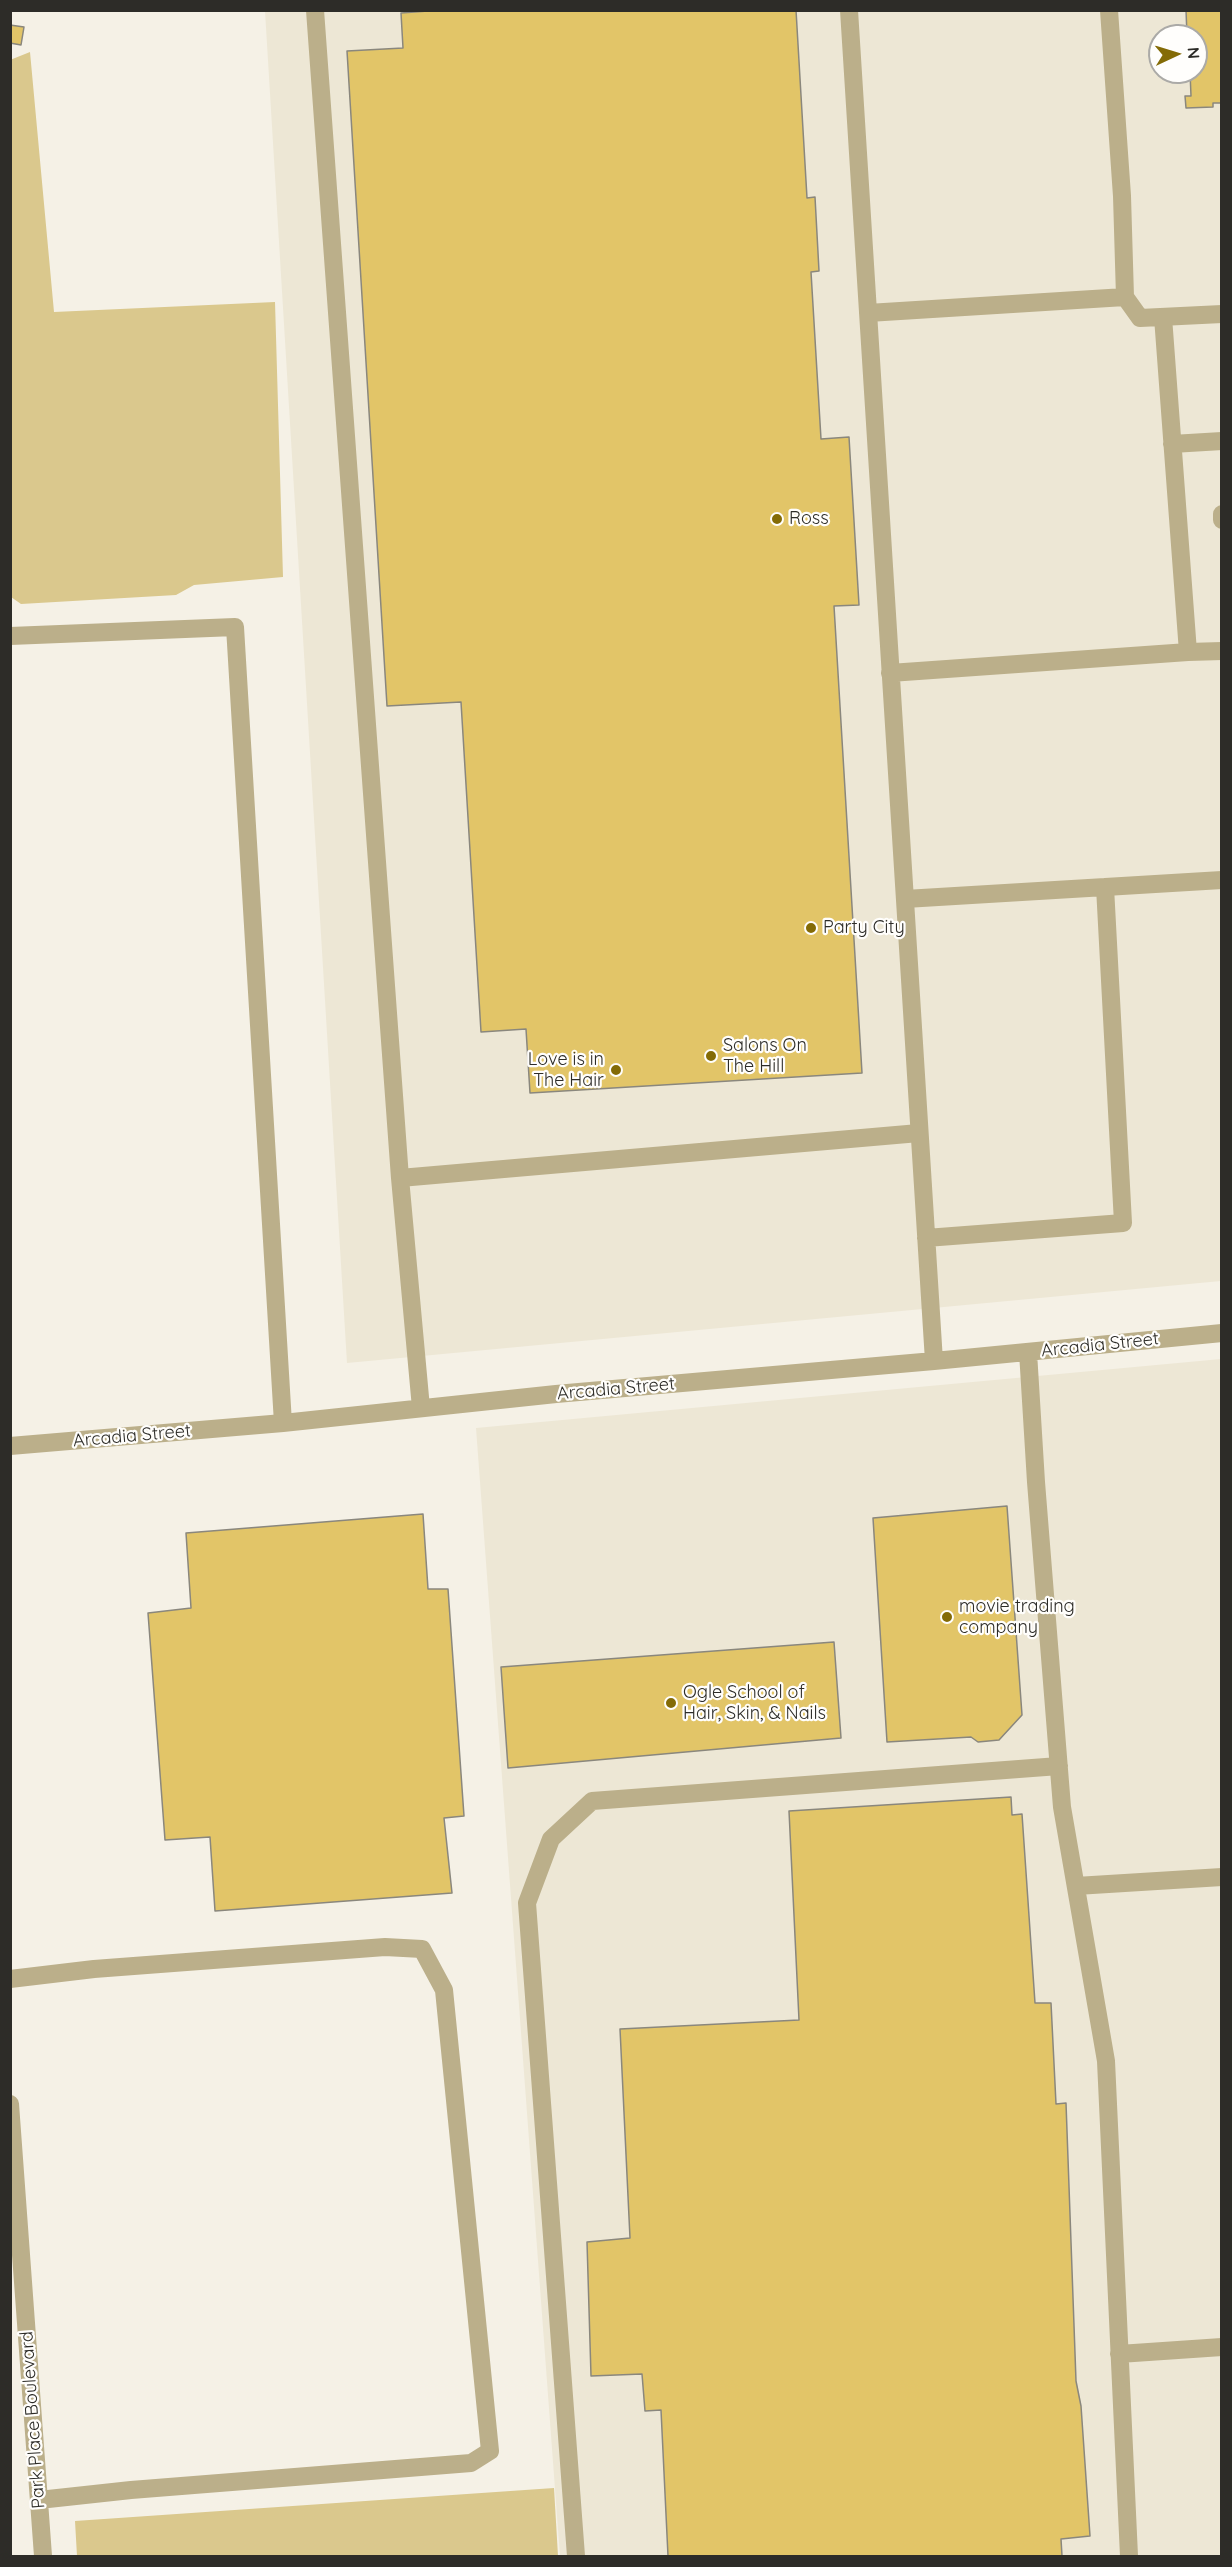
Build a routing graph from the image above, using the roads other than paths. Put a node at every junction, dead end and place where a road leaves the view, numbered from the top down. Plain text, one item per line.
1 (315, 10) edge
2 (849, 10) edge
3 (1109, 10) edge
4 (1125, 297) junction
5 (868, 313) junction
6 (1221, 314) edge
7 (1163, 317) junction
8 (1221, 441) edge
9 (1172, 444) junction
10 (1221, 514) edge
11 (1221, 520) edge
12 (10, 636) edge
13 (1221, 651) edge
14 (1188, 652) junction
15 (890, 673) junction
16 (1221, 880) edge
17 (1105, 887) junction
18 (904, 899) junction
19 (919, 1133) junction
20 (400, 1178) junction
21 (926, 1238) junction
22 (1221, 1333) edge
23 (1028, 1352) junction
24 (934, 1361) junction
25 (421, 1407) junction
26 (283, 1423) junction
27 (10, 1446) edge
28 (1059, 1767) junction
29 (1221, 1877) edge
30 (1076, 1886) junction
31 (10, 1978) edge
32 (10, 2104) edge
33 (1221, 2347) edge
34 (1119, 2355) junction
35 (39, 2500) junction
36 (43, 2556) edge
37 (576, 2556) edge
38 (1129, 2556) edge

1 - 20 street
2 - 5 street
3 - 4 street
4 - 5 street
4 - 7 street
5 - 15 street
6 - 7 street
7 - 9 street
8 - 9 street
9 - 14 street
10 - 11 street
12 - 26 street
13 - 14 street
14 - 15 street
15 - 18 street
16 - 17 street
17 - 18 street
17 - 21 street
18 - 19 street
19 - 20 street
19 - 21 street
20 - 25 street
21 - 24 street
22 - 23 street, Arcadia Street
23 - 24 street, Arcadia Street
23 - 28 street
24 - 25 street, Arcadia Street
25 - 26 street, Arcadia Street
26 - 27 street, Arcadia Street
28 - 30 street
28 - 37 street
29 - 30 street
30 - 34 street
31 - 35 street
32 - 35 street, Park Place Boulevard
33 - 34 street
34 - 38 street
35 - 36 street, Park Place Boulevard

